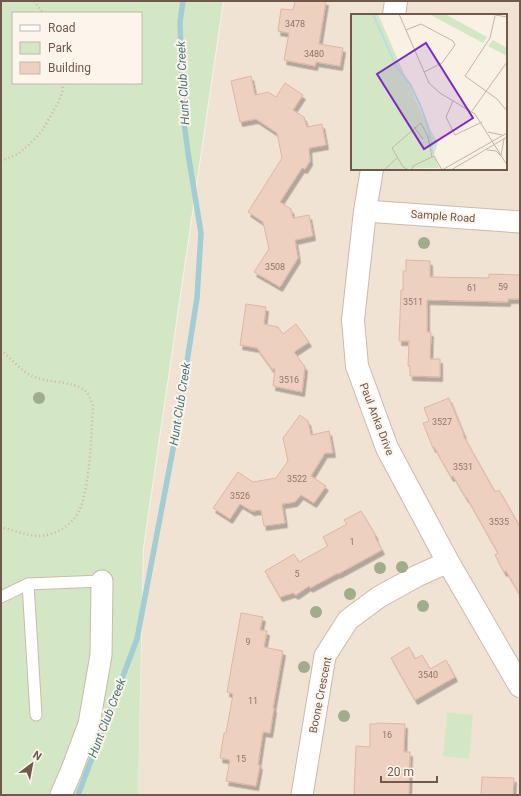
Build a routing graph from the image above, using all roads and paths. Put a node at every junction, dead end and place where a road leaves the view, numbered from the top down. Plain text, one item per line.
1 (34, 1) edge
2 (396, 1) edge
3 (42, 12) edge
4 (394, 14) edge
5 (63, 84) edge
6 (1, 161) edge
7 (372, 170) edge
8 (365, 211) junction
9 (520, 222) edge
10 (1, 350) edge
11 (1, 527) edge
12 (448, 562) junction
13 (102, 581) joint
14 (28, 584) junction
15 (1, 598) edge
16 (520, 686) edge
17 (36, 715) dead end
18 (61, 795) edge
19 (302, 795) edge

1 - 3 path
2 - 4 street
5 - 6 path
7 - 8 street, Paul Anka Drive
8 - 9 street, Sample Road
8 - 12 street, Paul Anka Drive
10 - 11 path
12 - 16 street, Paul Anka Drive
12 - 19 street, Boone Crescent
13 - 14 lane
13 - 18 street
14 - 15 lane
14 - 17 lane

